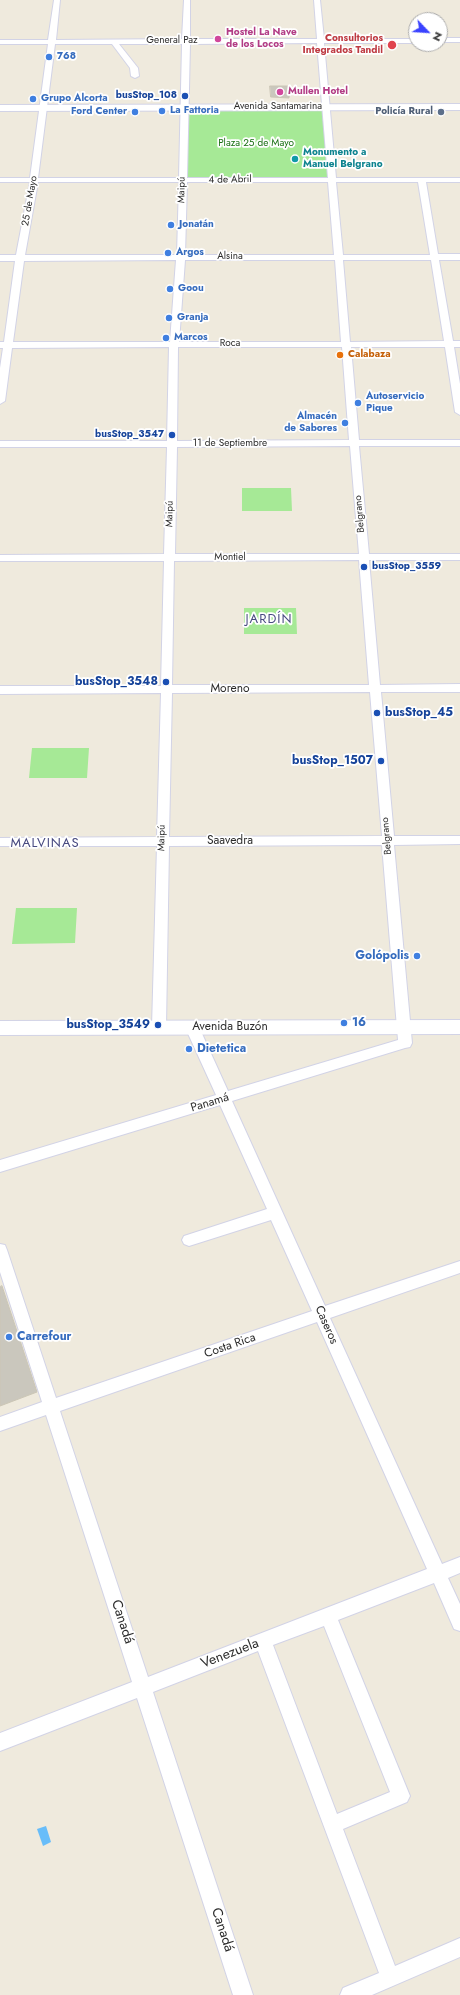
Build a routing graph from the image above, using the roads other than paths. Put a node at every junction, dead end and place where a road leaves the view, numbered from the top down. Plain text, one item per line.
1 (58, 0) edge
2 (187, 0) edge
3 (317, 0) edge
4 (408, 40) edge
5 (448, 40) edge
6 (460, 40) edge
7 (114, 41) junction
8 (186, 41) junction
9 (321, 41) junction
10 (0, 42) edge
11 (52, 42) junction
12 (135, 76) dead end
13 (325, 107) junction
14 (460, 107) edge
15 (0, 108) edge
16 (43, 108) junction
17 (184, 108) junction
18 (332, 179) junction
19 (0, 180) edge
20 (34, 180) junction
21 (182, 180) junction
22 (422, 180) junction
23 (460, 180) edge
24 (181, 257) junction
25 (338, 257) junction
26 (435, 257) junction
27 (460, 257) edge
28 (0, 258) edge
29 (20, 258) junction
30 (345, 344) junction
31 (449, 344) junction
32 (460, 344) edge
33 (4, 345) edge
34 (174, 345) junction
35 (0, 401) edge
36 (460, 412) edge
37 (354, 443) junction
38 (460, 443) edge
39 (0, 444) edge
40 (172, 444) junction
41 (363, 557) junction
42 (460, 557) edge
43 (0, 558) edge
44 (169, 558) junction
45 (374, 688) junction
46 (460, 688) edge
47 (166, 689) junction
48 (0, 690) edge
49 (387, 840) junction
50 (460, 840) edge
51 (162, 841) junction
52 (0, 842) edge
53 (192, 1027) junction
54 (403, 1027) junction
55 (460, 1027) edge
56 (0, 1028) edge
57 (158, 1028) junction
58 (225, 1098) junction
59 (0, 1166) edge
60 (276, 1212) junction
61 (189, 1240) dead end
62 (0, 1250) edge
63 (460, 1267) edge
64 (322, 1314) junction
65 (52, 1407) junction
66 (0, 1424) edge
67 (460, 1565) edge
68 (438, 1574) junction
69 (328, 1616) junction
70 (460, 1623) edge
71 (263, 1641) junction
72 (143, 1687) junction
73 (0, 1742) edge
74 (332, 1825) junction
75 (460, 1947) edge
76 (390, 1978) junction
77 (243, 1995) edge
78 (350, 1995) edge

1 - 11 street, 25 de Mayo
2 - 8 street, Maipú
3 - 9 street, Belgrano
4 - 9 street, General Paz
5 - 6 street
7 - 8 street, General Paz
7 - 11 street, General Paz
7 - 12 street
8 - 9 street, General Paz
8 - 17 street, Maipú
9 - 13 street, Belgrano
10 - 11 street, General Paz
11 - 16 street, 25 de Mayo
13 - 14 main road, Avenida Santamarina
13 - 17 main road, Avenida Santamarina
13 - 18 street, Belgrano
15 - 16 main road, Avenida Santamarina
16 - 17 main road, Avenida Santamarina
16 - 20 street, 25 de Mayo
17 - 21 street, Maipú
18 - 21 street, 4 de Abril
18 - 22 street, 4 de Abril
18 - 25 street, Belgrano
19 - 20 street, 4 de Abril
20 - 21 street, 4 de Abril
20 - 29 street, 25 de Mayo
21 - 24 street, Maipú
22 - 23 street, 4 de Abril
22 - 26 street
24 - 25 street, Alsina
24 - 29 street, Alsina
24 - 34 street, Maipú
25 - 26 street, Alsina
25 - 30 street, Belgrano
26 - 27 street, Alsina
26 - 31 street
28 - 29 street, Alsina
29 - 33 street, 25 de Mayo
30 - 31 street, Roca
30 - 34 street, Roca
30 - 37 street, Belgrano
31 - 32 street, Roca
31 - 36 street
33 - 34 street, Roca
33 - 35 street, 25 de Mayo
34 - 40 street, Maipú
37 - 38 street, 11 de Septiembre
37 - 40 street, 11 de Septiembre
37 - 41 street, Belgrano
39 - 40 street, 11 de Septiembre
40 - 44 street, Maipú
41 - 42 street, Montiel
41 - 44 street, Montiel
41 - 45 street, Belgrano
43 - 44 street, Montiel
44 - 47 street, Maipú
45 - 46 street, Moreno
45 - 47 street, Moreno
45 - 49 street, Belgrano
47 - 48 street, Moreno
47 - 51 street, Maipú
49 - 50 street, Saavedra
49 - 51 street, Saavedra
49 - 54 street, Belgrano
51 - 52 street, Saavedra
51 - 57 street, Maipú
53 - 54 main road, Avenida Buzón
53 - 57 main road, Avenida Buzón
53 - 58 street, Caseros
54 - 55 main road, Avenida Buzón
54 - 58 street, Panamá
56 - 57 main road, Avenida Buzón
58 - 59 street, Panamá
58 - 60 street, Caseros
60 - 61 street
60 - 64 street, Caseros
62 - 65 street, Canadá
63 - 64 street, Costa Rica
64 - 65 street, Costa Rica
64 - 68 street, Caseros
65 - 66 street, Costa Rica
65 - 72 street, Canadá
67 - 68 street, Venezuela
68 - 69 street, Venezuela
68 - 70 street, Caseros
69 - 71 street, Venezuela
69 - 74 street
71 - 72 street, Venezuela
71 - 74 street
72 - 73 street, Venezuela
72 - 77 street, Canadá
74 - 76 street
75 - 76 street
76 - 78 street

